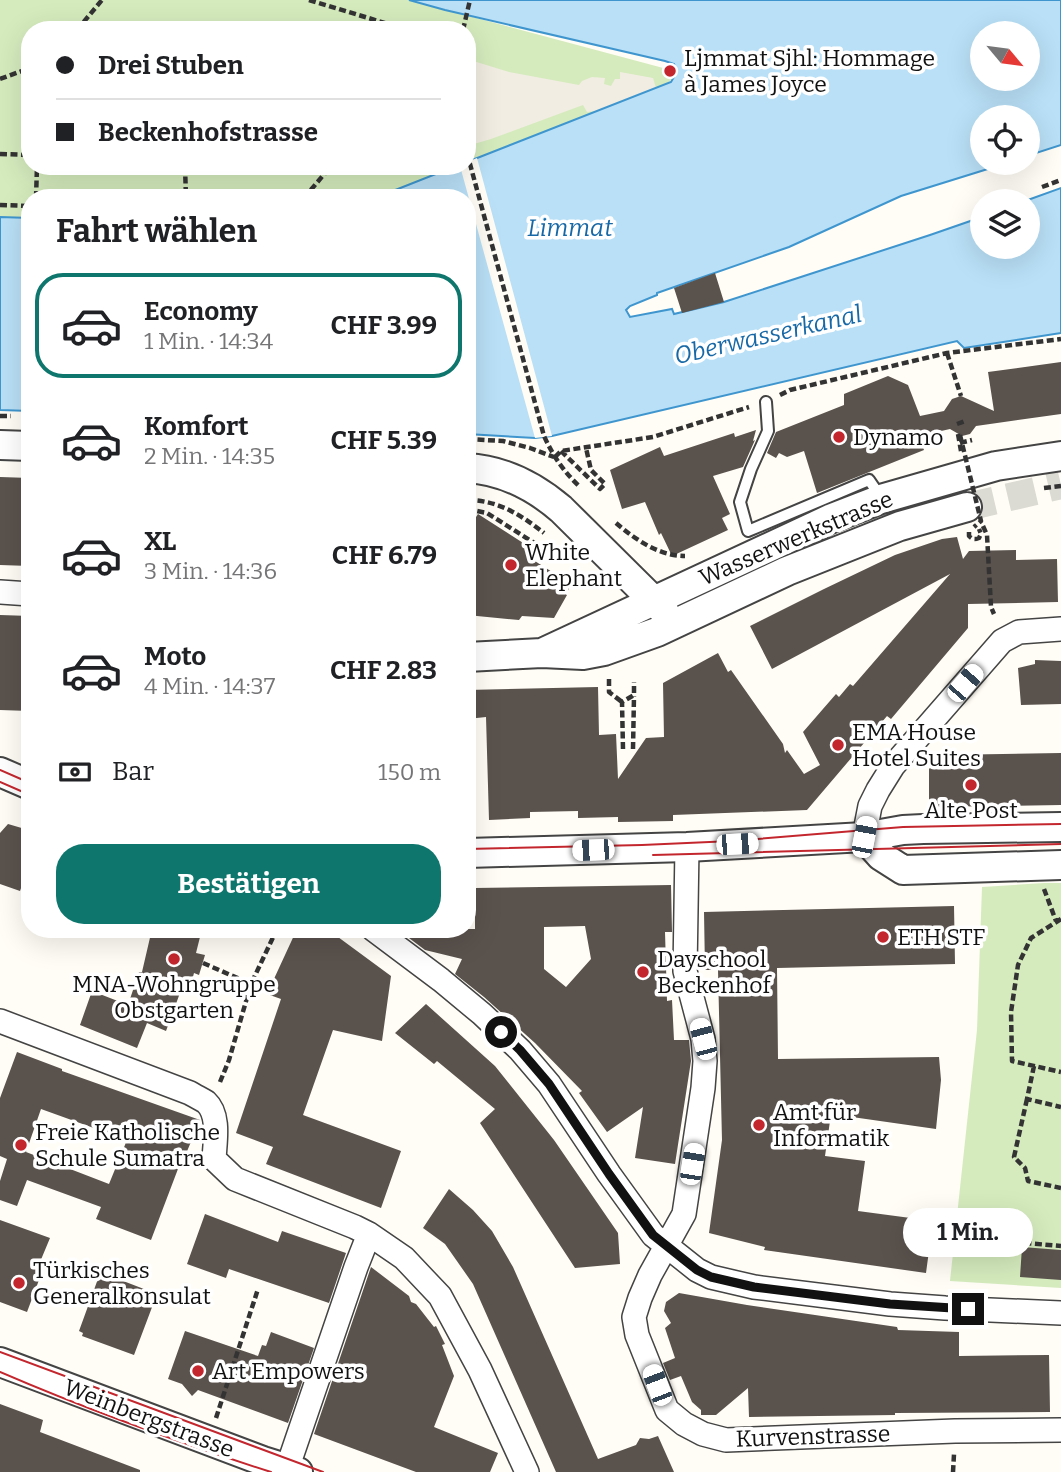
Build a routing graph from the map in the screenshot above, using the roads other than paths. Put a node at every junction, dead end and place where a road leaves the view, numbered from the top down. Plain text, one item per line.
1 (766, 402) road end
2 (0, 444) edge
3 (21, 445) edge
4 (1061, 456) edge
5 (476, 469) edge
6 (875, 489) junction
7 (974, 518) tunnel mouth
8 (0, 592) edge
9 (21, 593) edge
10 (654, 599) junction
11 (676, 623) junction
12 (1061, 629) edge
13 (542, 653) junction
14 (476, 657) edge
15 (0, 772) edge
16 (21, 781) edge
17 (1061, 827) edge
18 (864, 837) junction
19 (687, 847) junction
20 (476, 853) edge
21 (1061, 865) edge
22 (385, 938) edge
23 (0, 1021) edge
24 (369, 1234) junction
25 (667, 1245) junction
26 (1061, 1313) edge
27 (0, 1362) edge
28 (1061, 1430) edge
29 (277, 1468) edge
30 (527, 1472) edge

1 - 6 lane
2 - 3 street
4 - 6 street, Wasserwerkstrasse
5 - 10 street
6 - 10 street, Wasserwerkstrasse
7 - 11 street, Wasserwerkstrasse
8 - 9 street
10 - 11 street
10 - 13 street, Wasserwerkstrasse
11 - 13 street, Wasserwerkstrasse
12 - 18 street
13 - 14 street, Wasserwerkstrasse
15 - 16 street
17 - 18 street
18 - 19 street
18 - 21 street
19 - 20 street
19 - 25 street, Kurvenstrasse
22 - 25 street
23 - 24 street
24 - 29 street
24 - 30 street
25 - 26 street
25 - 28 street, Kurvenstrasse
27 - 29 street, Weinbergstrasse

